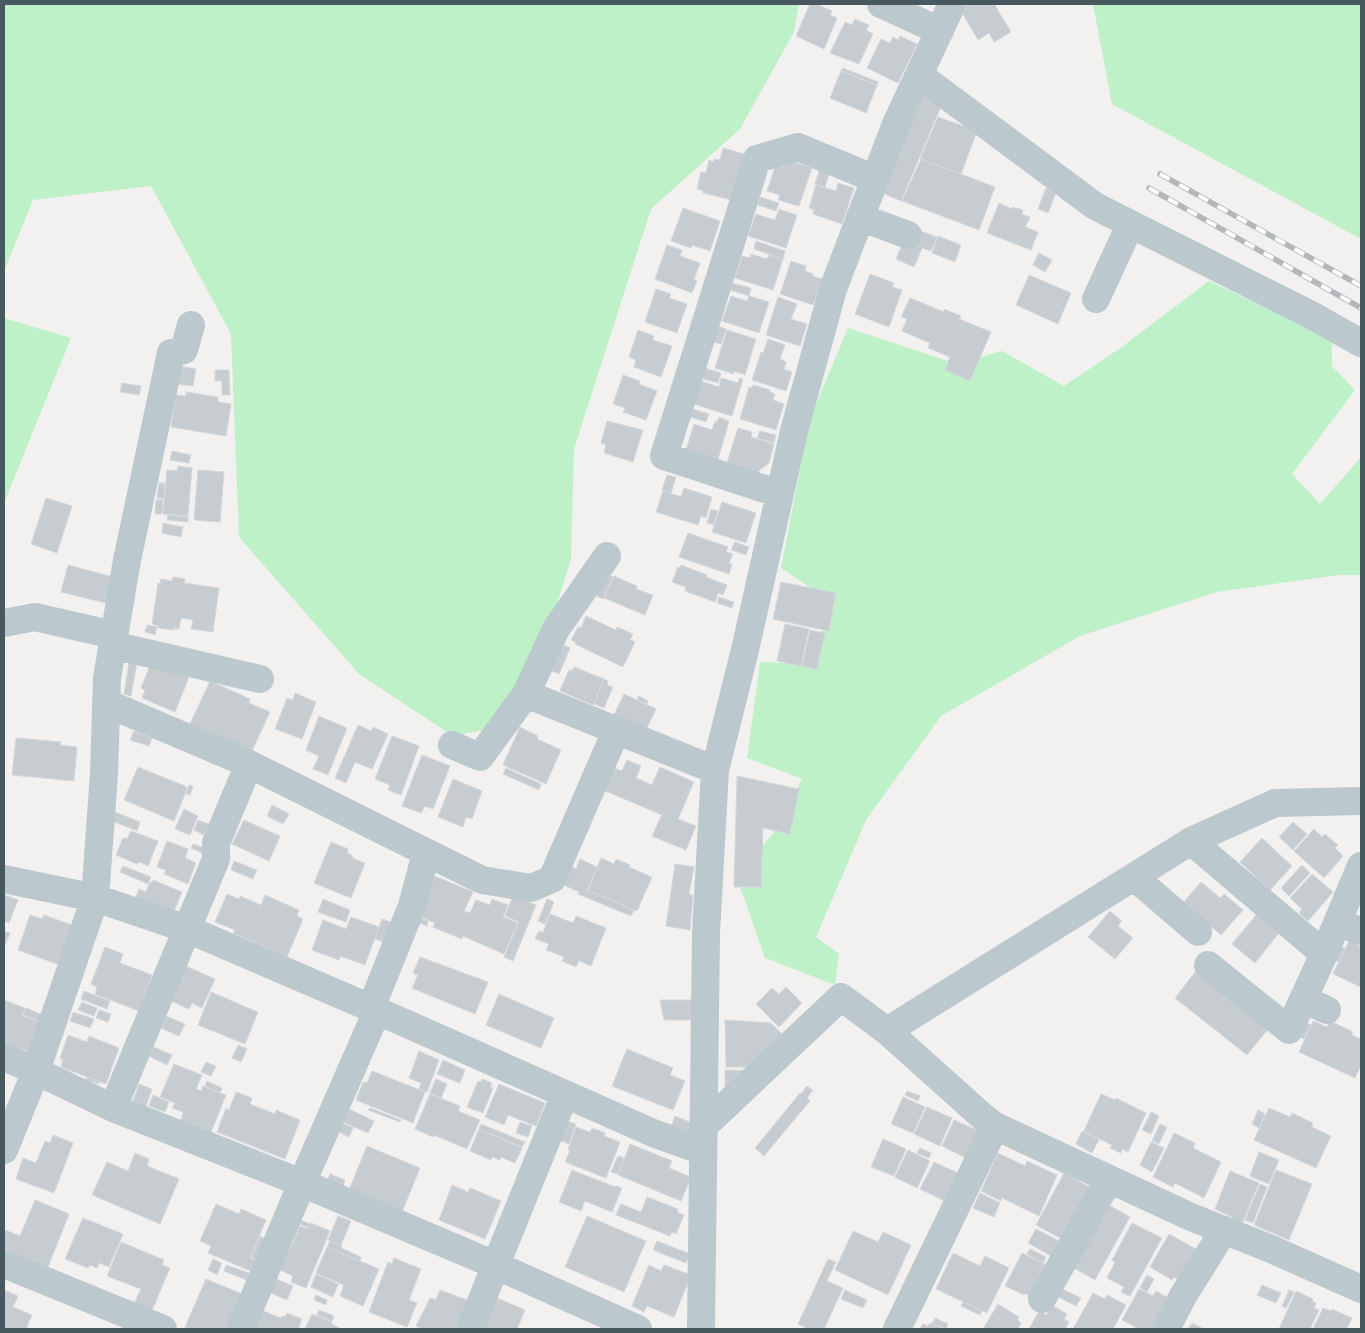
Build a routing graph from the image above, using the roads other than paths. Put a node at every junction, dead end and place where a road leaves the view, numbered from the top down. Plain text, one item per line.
1 (881, 4) edge
2 (952, 4) edge
3 (940, 31) junction
4 (919, 75) junction
5 (875, 179) junction
6 (860, 217) junction
7 (1130, 225) junction
8 (908, 235) dead end
9 (1096, 299) dead end
10 (190, 325) dead end
11 (1361, 343) edge
12 (780, 494) junction
13 (607, 556) dead end
14 (4, 623) edge
15 (113, 640) junction
16 (260, 679) dead end
17 (526, 694) junction
18 (106, 703) junction
19 (616, 731) junction
20 (452, 745) dead end
21 (249, 764) junction
22 (715, 770) junction
23 (1361, 801) edge
24 (1191, 841) junction
25 (426, 853) junction
26 (1361, 866) edge
27 (1134, 876) junction
28 (4, 878) edge
29 (95, 898) junction
30 (187, 929) junction
31 (1198, 932) dead end
32 (1324, 954) junction
33 (1208, 965) dead end
34 (374, 1009) junction
35 (887, 1031) junction
36 (4, 1057) edge
37 (36, 1071) junction
38 (565, 1094) junction
39 (113, 1108) junction
40 (995, 1126) junction
41 (703, 1139) junction
42 (4, 1150) edge
43 (1109, 1179) junction
44 (302, 1183) junction
45 (1224, 1230) junction
46 (4, 1264) edge
47 (495, 1265) junction
48 (1361, 1289) edge
49 (1042, 1300) dead end
50 (135, 1324) edge
51 (163, 1329) edge
52 (241, 1329) edge
53 (470, 1329) edge
54 (638, 1329) edge
55 (701, 1329) edge
56 (897, 1329) edge
57 (1166, 1329) edge

1 - 3 street
2 - 3 street
3 - 4 street
4 - 5 street
4 - 7 street
5 - 6 street
5 - 12 street
6 - 8 street
6 - 12 street
7 - 9 street
7 - 11 street
10 - 15 street
12 - 22 street
13 - 17 street
14 - 15 street
15 - 16 street
15 - 18 street
17 - 19 street
17 - 20 street
18 - 21 street
18 - 29 street
19 - 22 street
19 - 25 street
21 - 25 street
21 - 30 street
22 - 41 street
23 - 24 street
24 - 27 street
24 - 32 street
25 - 34 street
26 - 32 street
27 - 31 street
27 - 35 street
28 - 29 street
29 - 30 street
29 - 37 street
30 - 34 street
30 - 39 street
32 - 33 street
34 - 38 street
34 - 44 street
35 - 40 street
35 - 41 street
36 - 37 street
37 - 39 street
37 - 42 street
38 - 41 street
38 - 47 street
39 - 44 street
40 - 43 street
40 - 56 street
41 - 55 street
43 - 45 street
43 - 49 street
44 - 47 street
44 - 52 street
45 - 48 street
45 - 57 street
46 - 50 street
47 - 53 street
47 - 54 street
50 - 51 street

